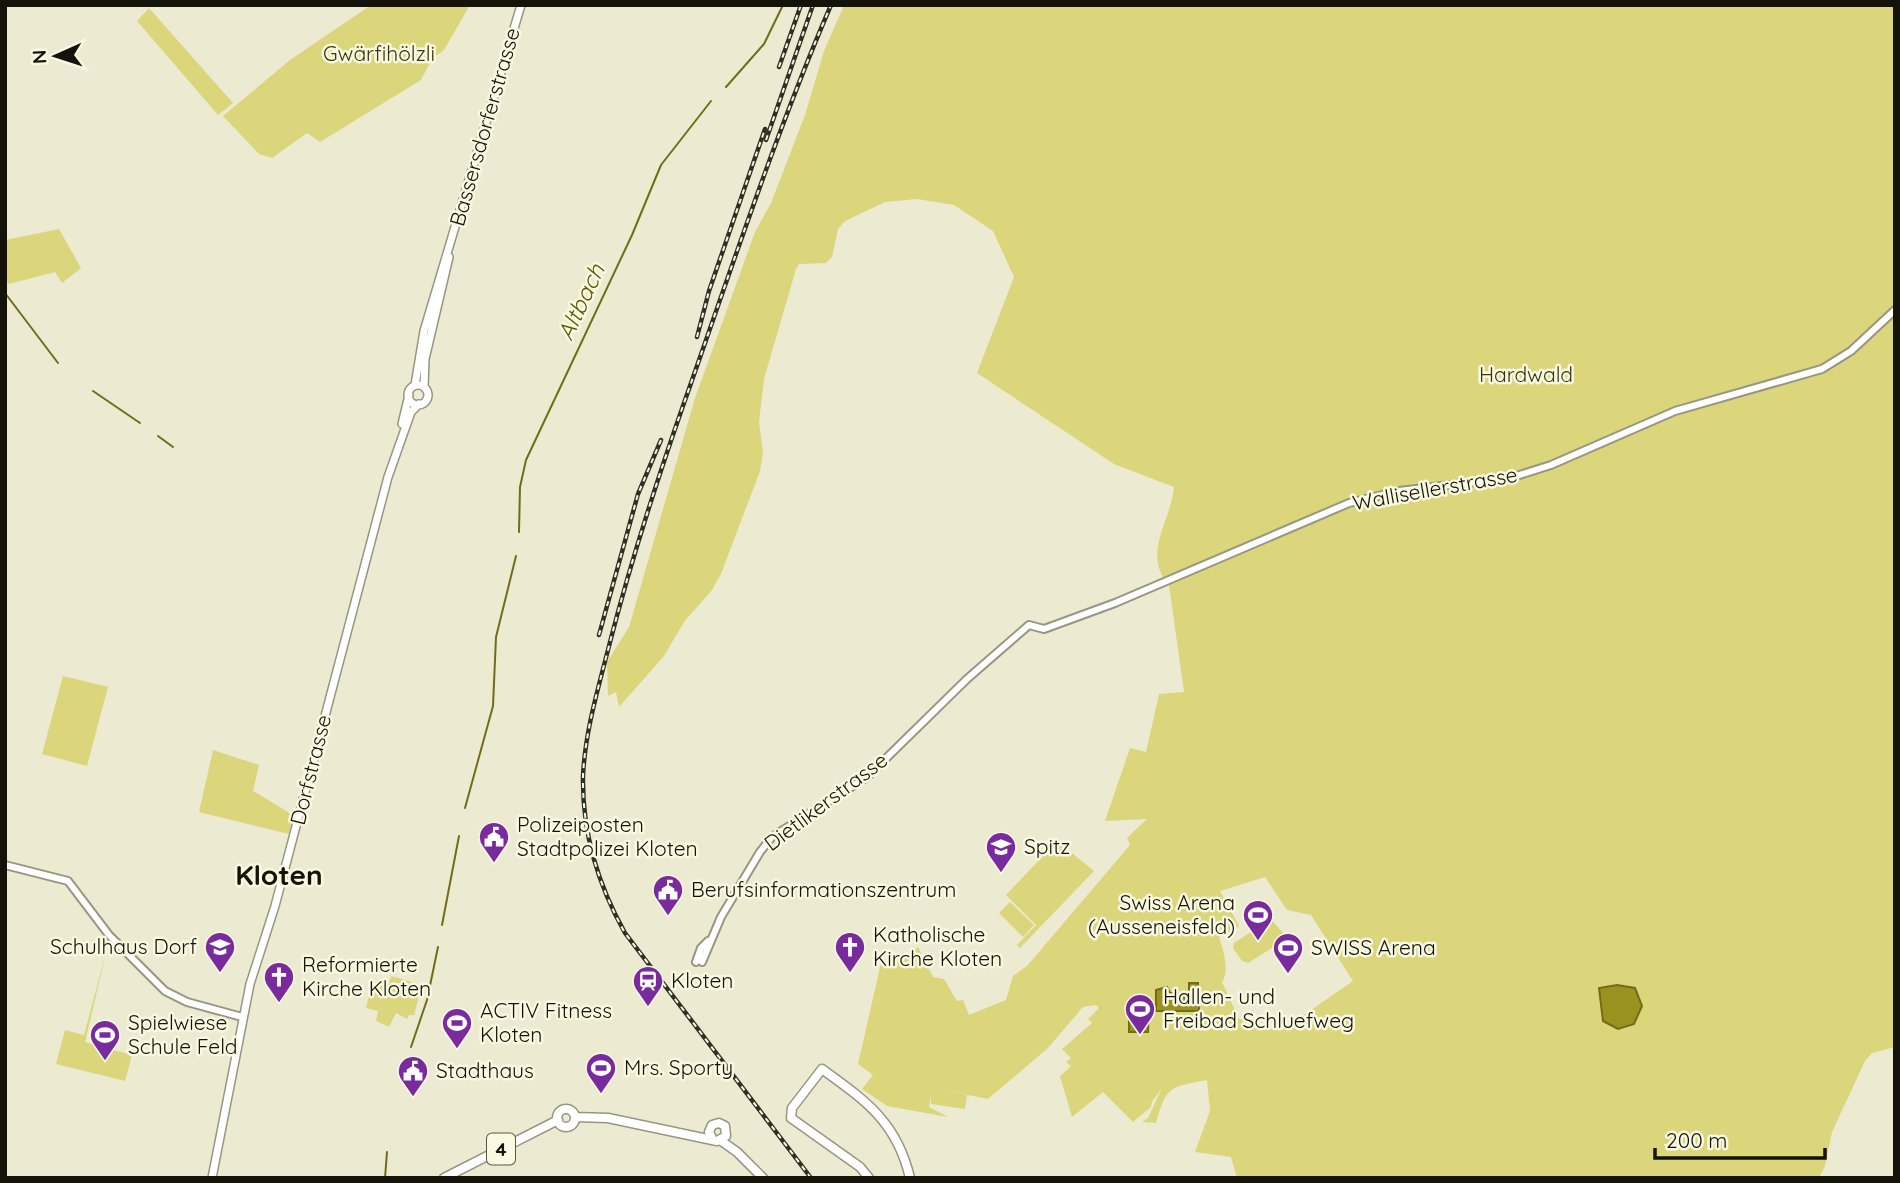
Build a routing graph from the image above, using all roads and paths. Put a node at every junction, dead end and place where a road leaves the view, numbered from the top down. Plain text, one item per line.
1 (521, 5) edge
2 (1895, 310) edge
3 (420, 386) junction
4 (409, 395) junction
5 (419, 404) junction
6 (398, 445) junction
7 (1029, 625) joint
8 (5, 865) edge
9 (699, 962) dead end
10 (242, 1017) junction
11 (727, 1134) junction
12 (714, 1136) junction
13 (737, 1152) junction
14 (908, 1177) edge
15 (212, 1178) edge
16 (444, 1178) edge
17 (763, 1178) edge
18 (869, 1178) edge

1 - 3 main road, Bassersdorferstrasse
2 - 7 street, Wallisellerstrasse
3 - 4 main road, Dorfstrasse
3 - 5 main road, Dorfstrasse
4 - 5 main road
4 - 6 main road, Dorfstrasse
5 - 6 main road, Dorfstrasse
6 - 10 main road, Dorfstrasse
7 - 9 street, Dietlikerstrasse
8 - 10 street
10 - 15 main road, Dorfstrasse
11 - 12 main road
11 - 12 main road
11 - 13 main road
12 - 13 main road
12 - 16 main road, 4
13 - 17 main road
14 - 18 main road

